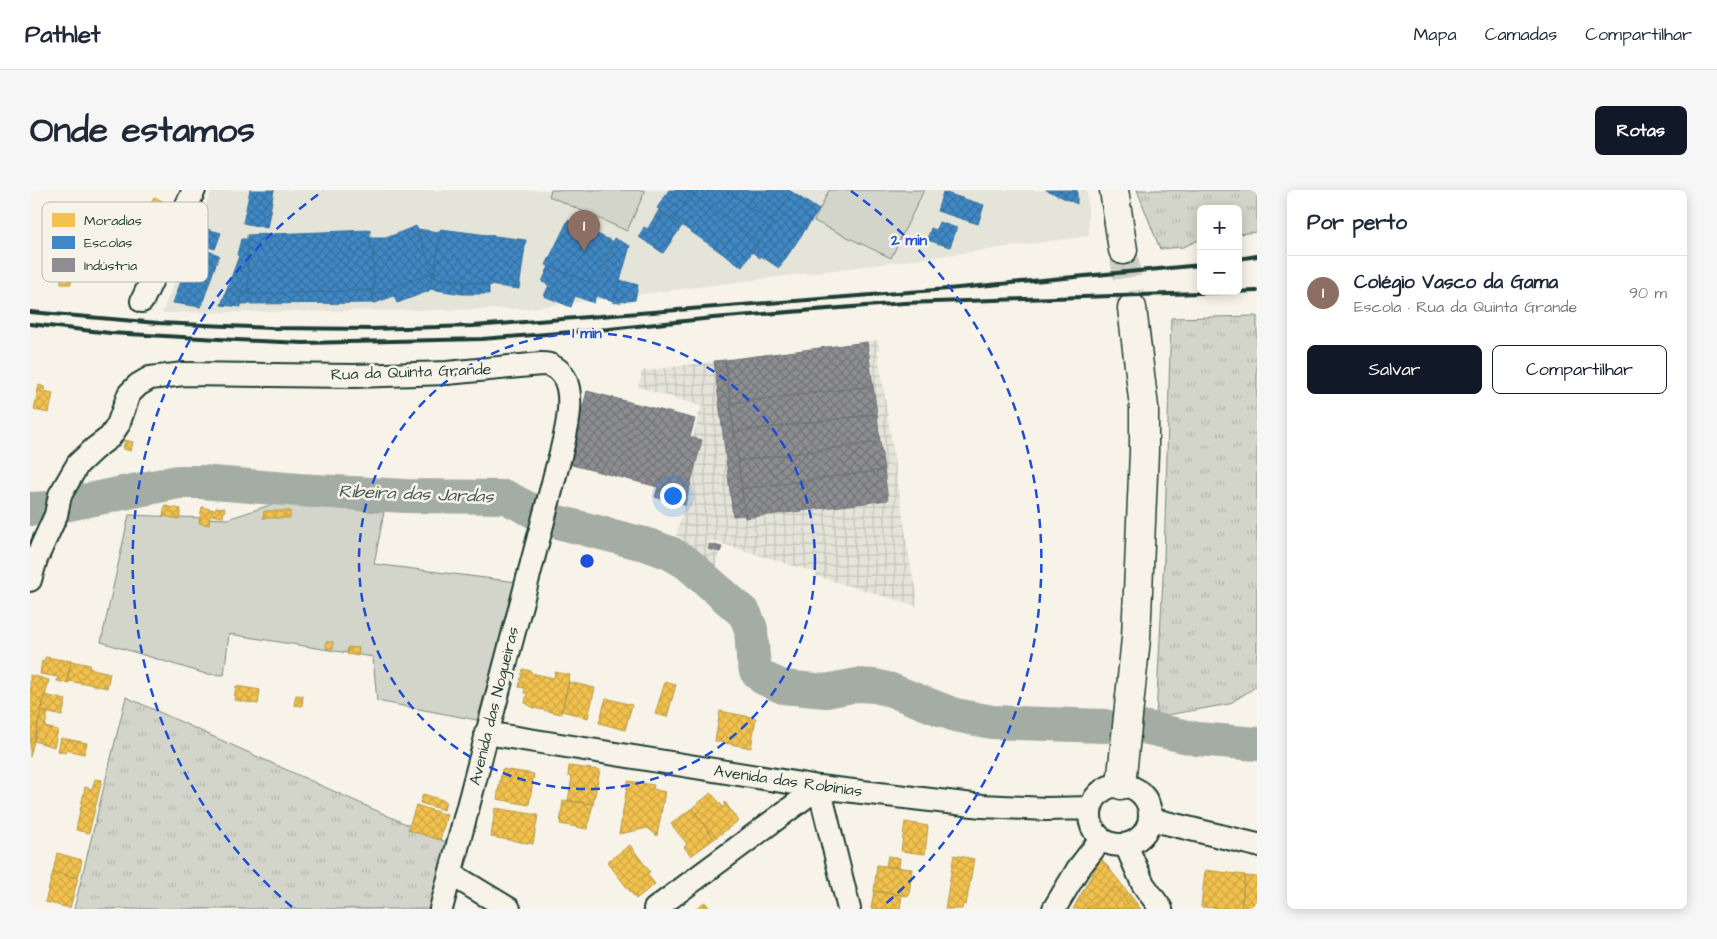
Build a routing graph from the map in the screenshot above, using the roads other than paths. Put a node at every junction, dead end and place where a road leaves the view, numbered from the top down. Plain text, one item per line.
1 (194, 190) edge
2 (1114, 190) edge
3 (188, 202) edge
4 (1123, 250) tunnel mouth
5 (151, 282) edge
6 (142, 301) dead end
7 (1132, 308) tunnel mouth
8 (546, 504) joint
9 (30, 580) edge
10 (486, 734) junction
11 (1121, 785) junction
12 (819, 787) junction
13 (1091, 808) junction
14 (1150, 819) junction
15 (1102, 839) junction
16 (1257, 844) edge
17 (1126, 845) junction
18 (451, 874) junction
19 (441, 909) edge
20 (509, 909) edge
21 (655, 909) edge
22 (849, 909) edge
23 (1054, 909) edge
24 (1161, 909) edge

1 - 3 street
2 - 4 street
5 - 6 street
7 - 11 street
8 - 9 street, Rua da Quinta Grande
8 - 10 street, Avenida das Nogueiras
10 - 12 street, Avenida das Robínias
10 - 18 street, Avenida das Nogueiras
11 - 13 street
11 - 14 street
12 - 13 street, Avenida das Robínias
12 - 21 street
12 - 22 street
13 - 15 street
14 - 16 street
14 - 17 street
15 - 17 street
15 - 23 street
17 - 24 street
18 - 19 street, Avenida das Nogueiras
18 - 20 street

